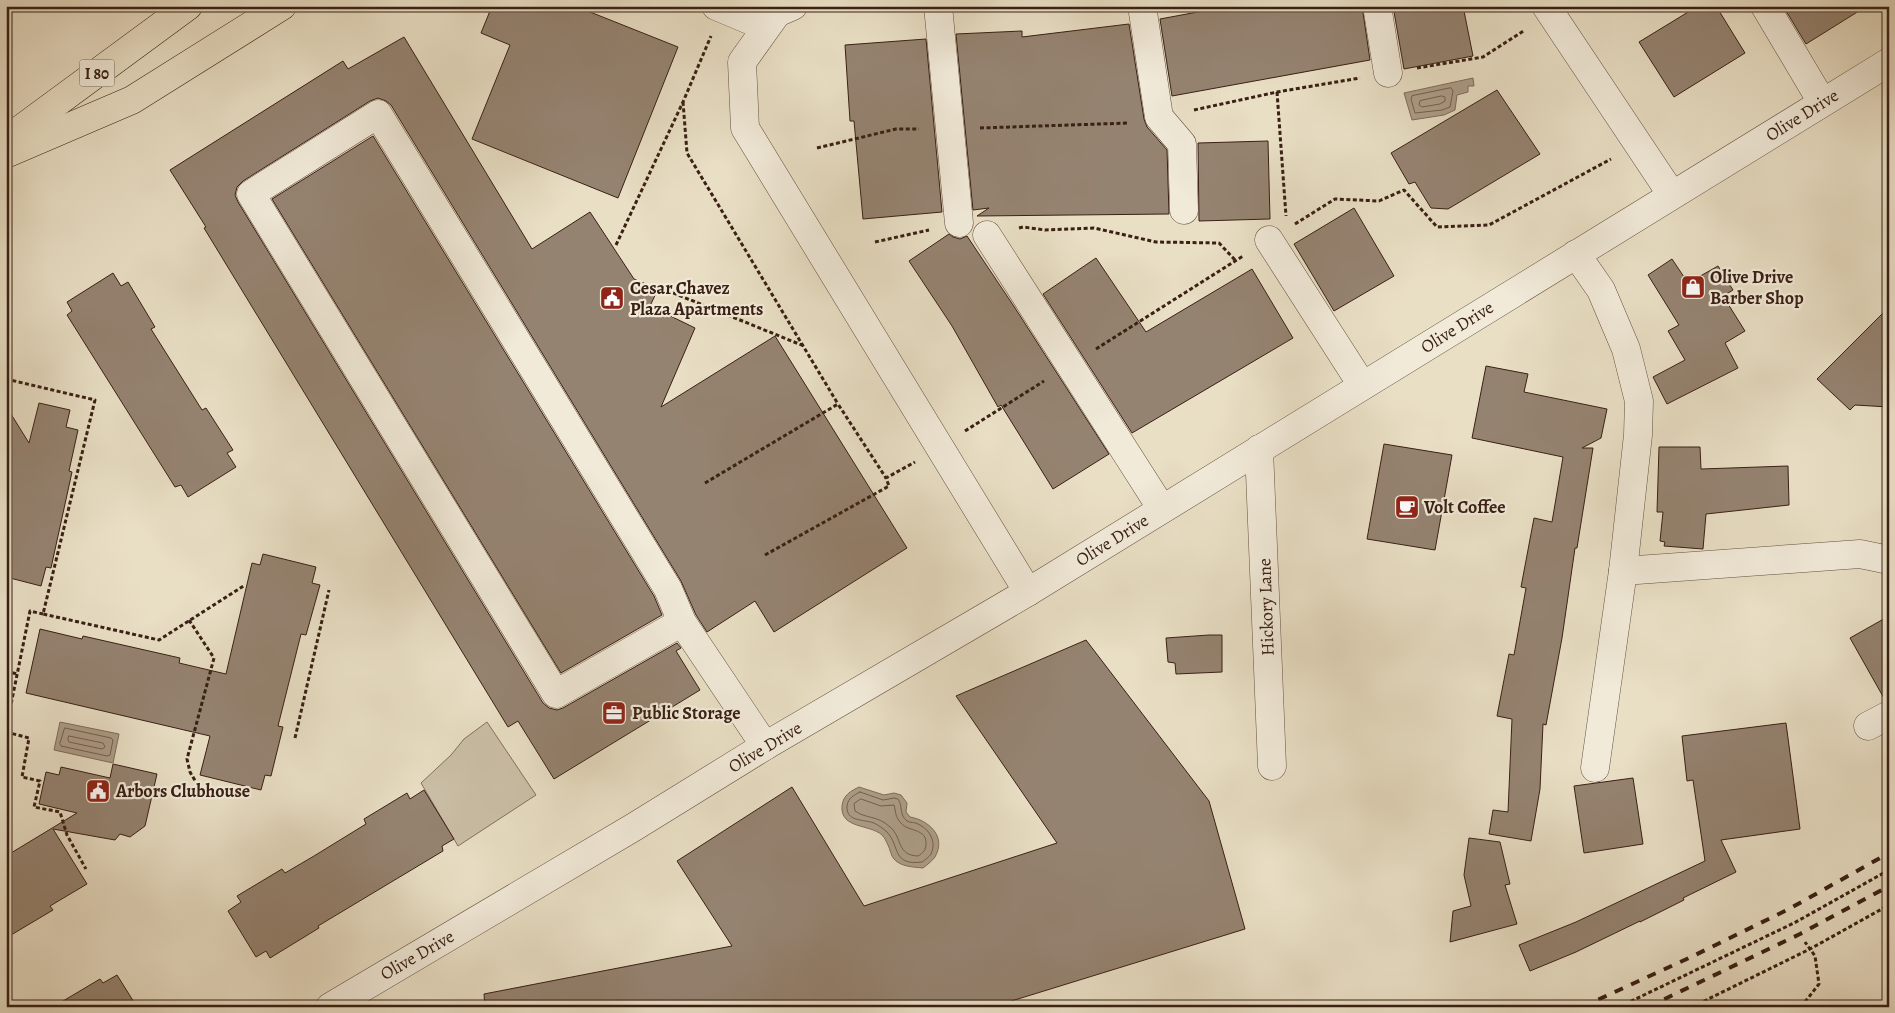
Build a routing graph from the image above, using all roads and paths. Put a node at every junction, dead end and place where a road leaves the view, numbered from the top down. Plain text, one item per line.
1 (188, 6) edge
2 (282, 6) edge
3 (793, 6) edge
4 (938, 6) edge
5 (1142, 6) edge
6 (1377, 6) edge
7 (1546, 6) edge
8 (1765, 6) edge
9 (719, 8) edge
10 (766, 27) junction
11 (1889, 62) edge
12 (1388, 73) dead end
13 (1277, 92) dead end
14 (683, 102) junction
15 (1822, 102) junction
16 (6, 140) edge
17 (6, 154) edge
18 (1672, 196) junction
19 (1184, 210) dead end
20 (1286, 219) dead end
21 (959, 224) dead end
22 (987, 235) joint
23 (1269, 240) dead end
24 (616, 245) dead end
25 (1576, 254) junction
26 (1236, 261) dead end
27 (661, 288) dead end
28 (804, 346) junction
29 (6, 379) edge
30 (1362, 385) junction
31 (838, 404) junction
32 (940, 447) junction
33 (1259, 449) junction
34 (886, 478) junction
35 (705, 483) dead end
36 (1162, 509) junction
37 (765, 554) dead end
38 (1889, 560) edge
39 (1623, 571) junction
40 (245, 585) dead end
41 (329, 590) dead end
42 (1028, 592) junction
43 (43, 614) junction
44 (189, 620) junction
45 (682, 622) junction
46 (6, 671) edge
47 (18, 674) junction
48 (6, 731) edge
49 (295, 738) dead end
50 (765, 746) junction
51 (1272, 766) dead end
52 (1595, 768) dead end
53 (204, 796) dead end
54 (86, 869) dead end
55 (1889, 870) edge
56 (1889, 905) edge
57 (1805, 942) dead end
58 (1810, 949) junction
59 (330, 1007) edge
60 (1619, 1007) edge
61 (1692, 1007) edge
62 (1801, 1007) edge

1 - 16 highway, I 80
2 - 17 highway
3 - 10 street
4 - 21 street
5 - 19 street
6 - 12 street
7 - 18 street
8 - 15 street
9 - 10 street
9 - 14 path
10 - 32 street
11 - 15 street, Olive Drive
13 - 20 path
14 - 24 path
14 - 28 path
15 - 18 street, Olive Drive
18 - 25 street, Olive Drive
22 - 26 path
22 - 36 street
23 - 30 street
25 - 30 street, Olive Drive
25 - 39 street
27 - 28 path
28 - 31 path
29 - 43 path
30 - 33 street, Olive Drive
31 - 34 path
31 - 35 path
32 - 34 path
32 - 42 street
33 - 36 street, Olive Drive
33 - 51 street, Hickory Lane
34 - 37 path
36 - 42 street, Olive Drive
38 - 39 street
39 - 52 street
40 - 44 path
41 - 49 path
42 - 50 street, Olive Drive
43 - 44 path
43 - 47 path
44 - 53 path
45 - 45 street
45 - 50 street
46 - 47 path
47 - 48 path
48 - 54 path
50 - 59 street, Olive Drive
55 - 60 path
56 - 58 path
57 - 58 path
58 - 61 path
58 - 62 path

